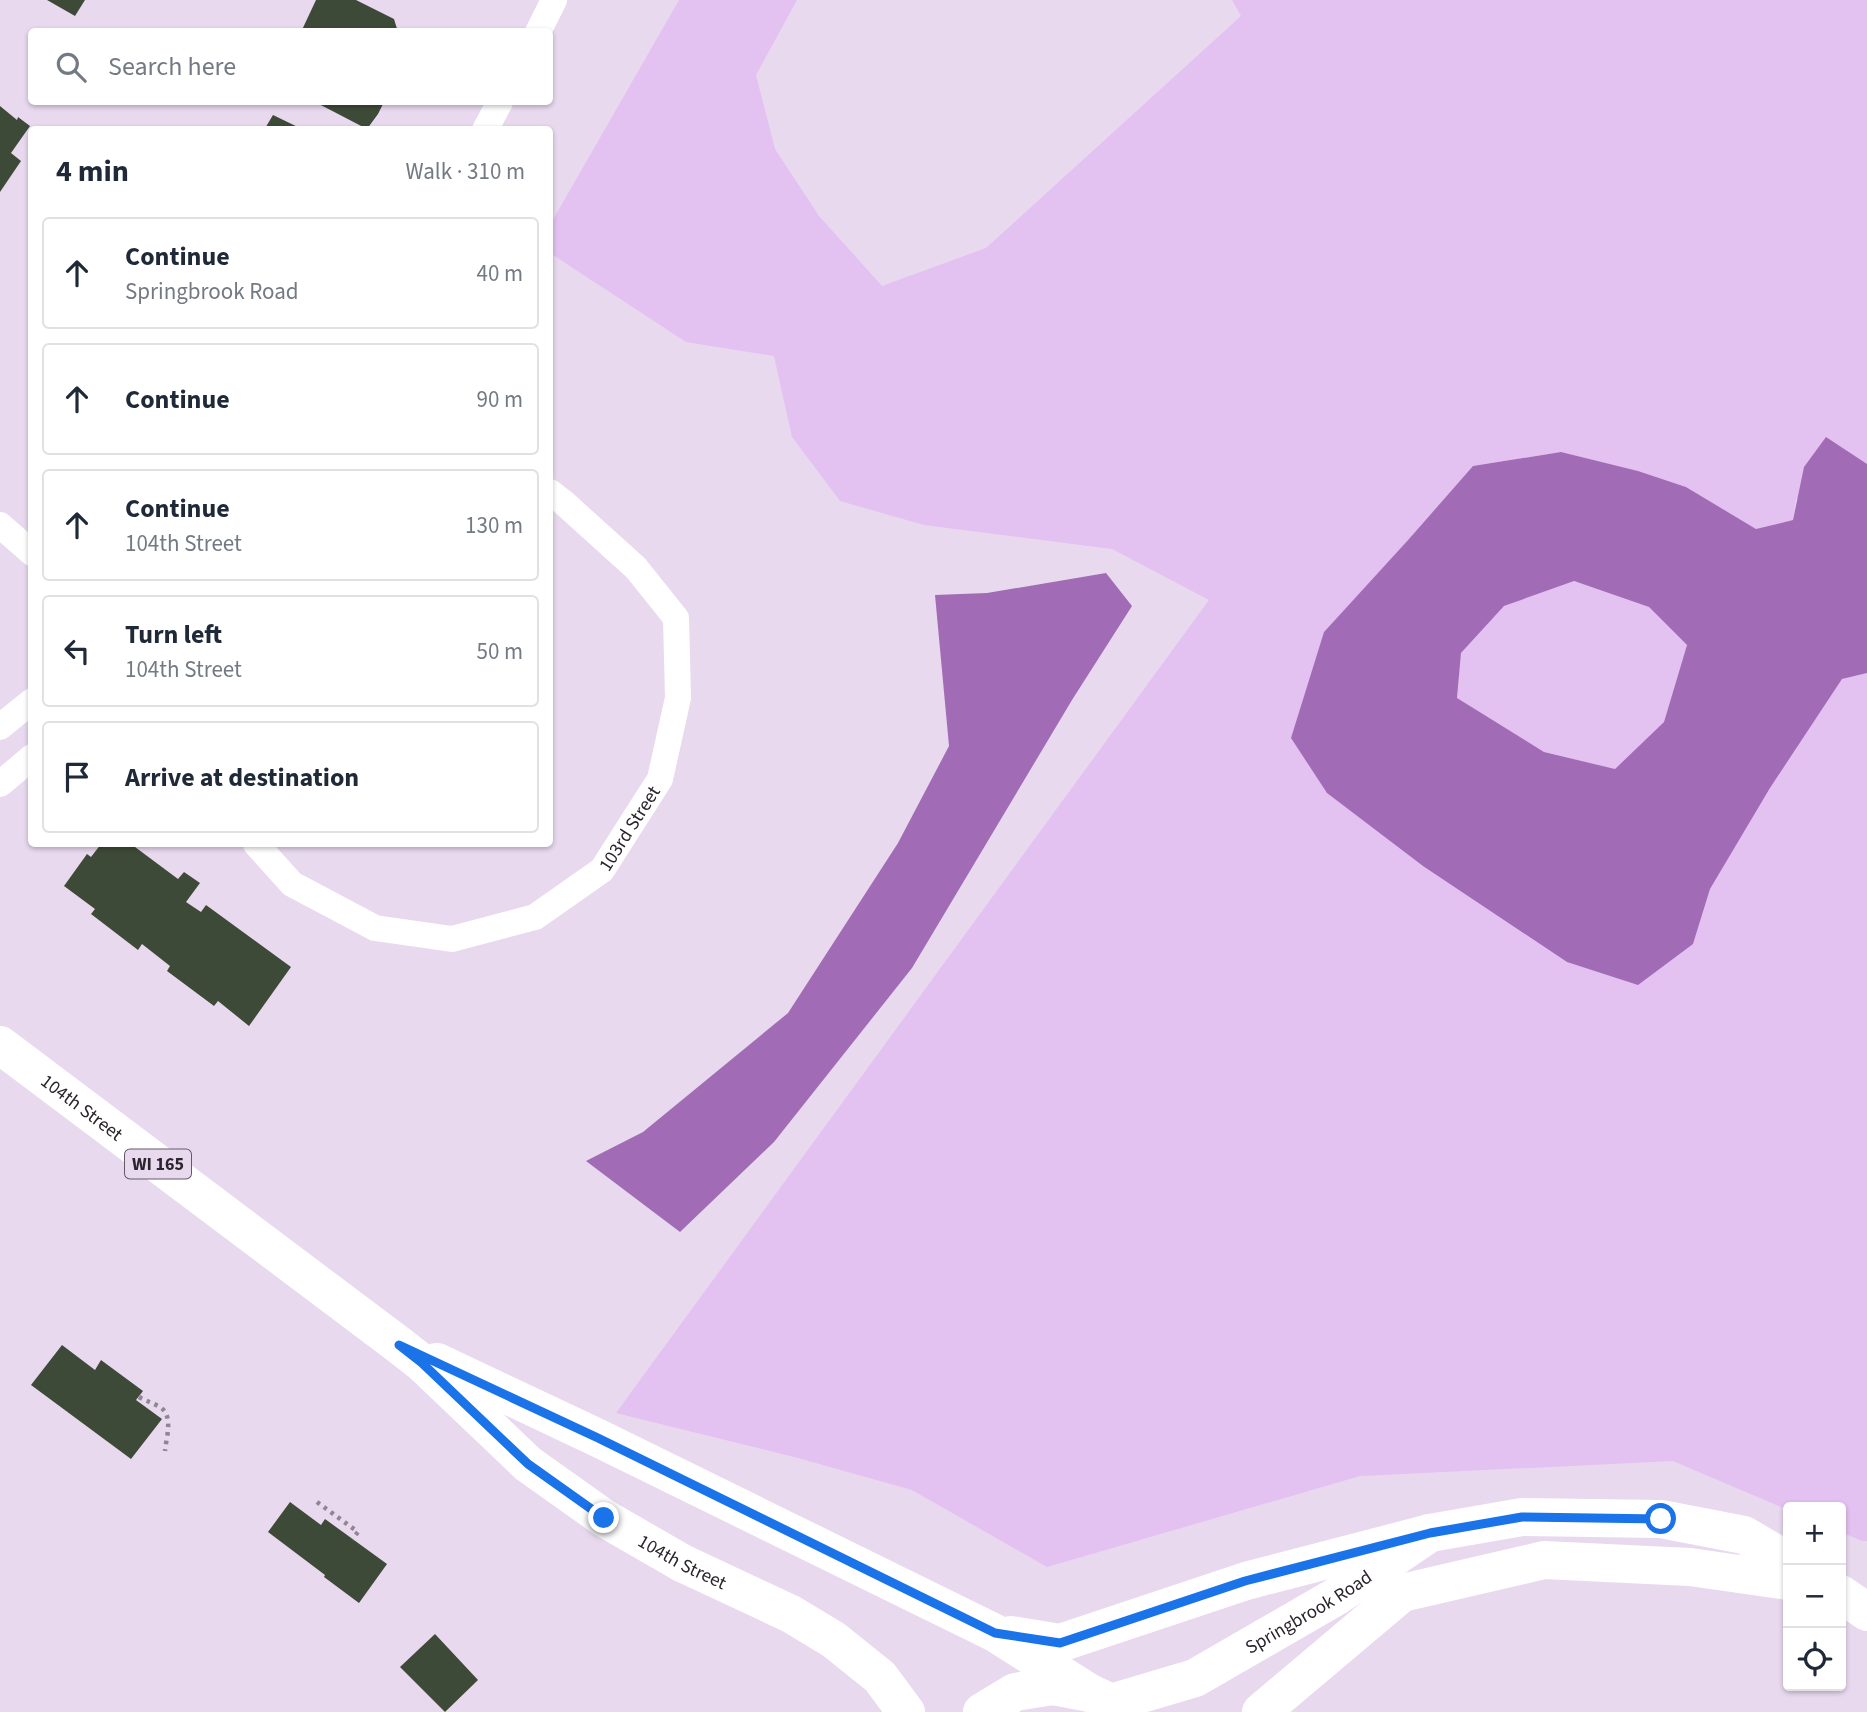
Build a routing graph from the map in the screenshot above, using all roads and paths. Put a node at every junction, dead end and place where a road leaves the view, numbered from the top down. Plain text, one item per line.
1 (554, 0) edge
2 (540, 28) edge
3 (498, 105) edge
4 (487, 126) edge
5 (553, 494) edge
6 (0, 525) edge
7 (28, 550) edge
8 (28, 704) edge
9 (0, 727) edge
10 (28, 760) edge
11 (0, 785) edge
12 (259, 847) edge
13 (0, 1045) edge
14 (399, 1345) junction
15 (139, 1397) dead end
16 (165, 1451) dead end
17 (317, 1502) dead end
18 (1430, 1533) junction
19 (352, 1539) dead end
20 (1783, 1559) edge
21 (1783, 1580) edge
22 (1846, 1597) edge
23 (1867, 1612) edge
24 (995, 1633) junction
25 (1108, 1702) edge
26 (906, 1712) edge
27 (982, 1712) edge
28 (1261, 1712) edge

1 - 2 street
3 - 4 street
5 - 12 street, 103rd Street
6 - 7 street
8 - 9 street
10 - 11 street
13 - 14 main road, 104th Street / WI 165
14 - 24 main road, 104th Street / WI 165
14 - 26 main road, 104th Street / WI 165
15 - 16 path
17 - 19 path
18 - 20 main road, Springbrook Road
18 - 24 main road
18 - 25 main road, Springbrook Road
21 - 28 main road, Springbrook Road
22 - 23 main road
24 - 25 main road, 104th Street / WI 165
25 - 27 main road

